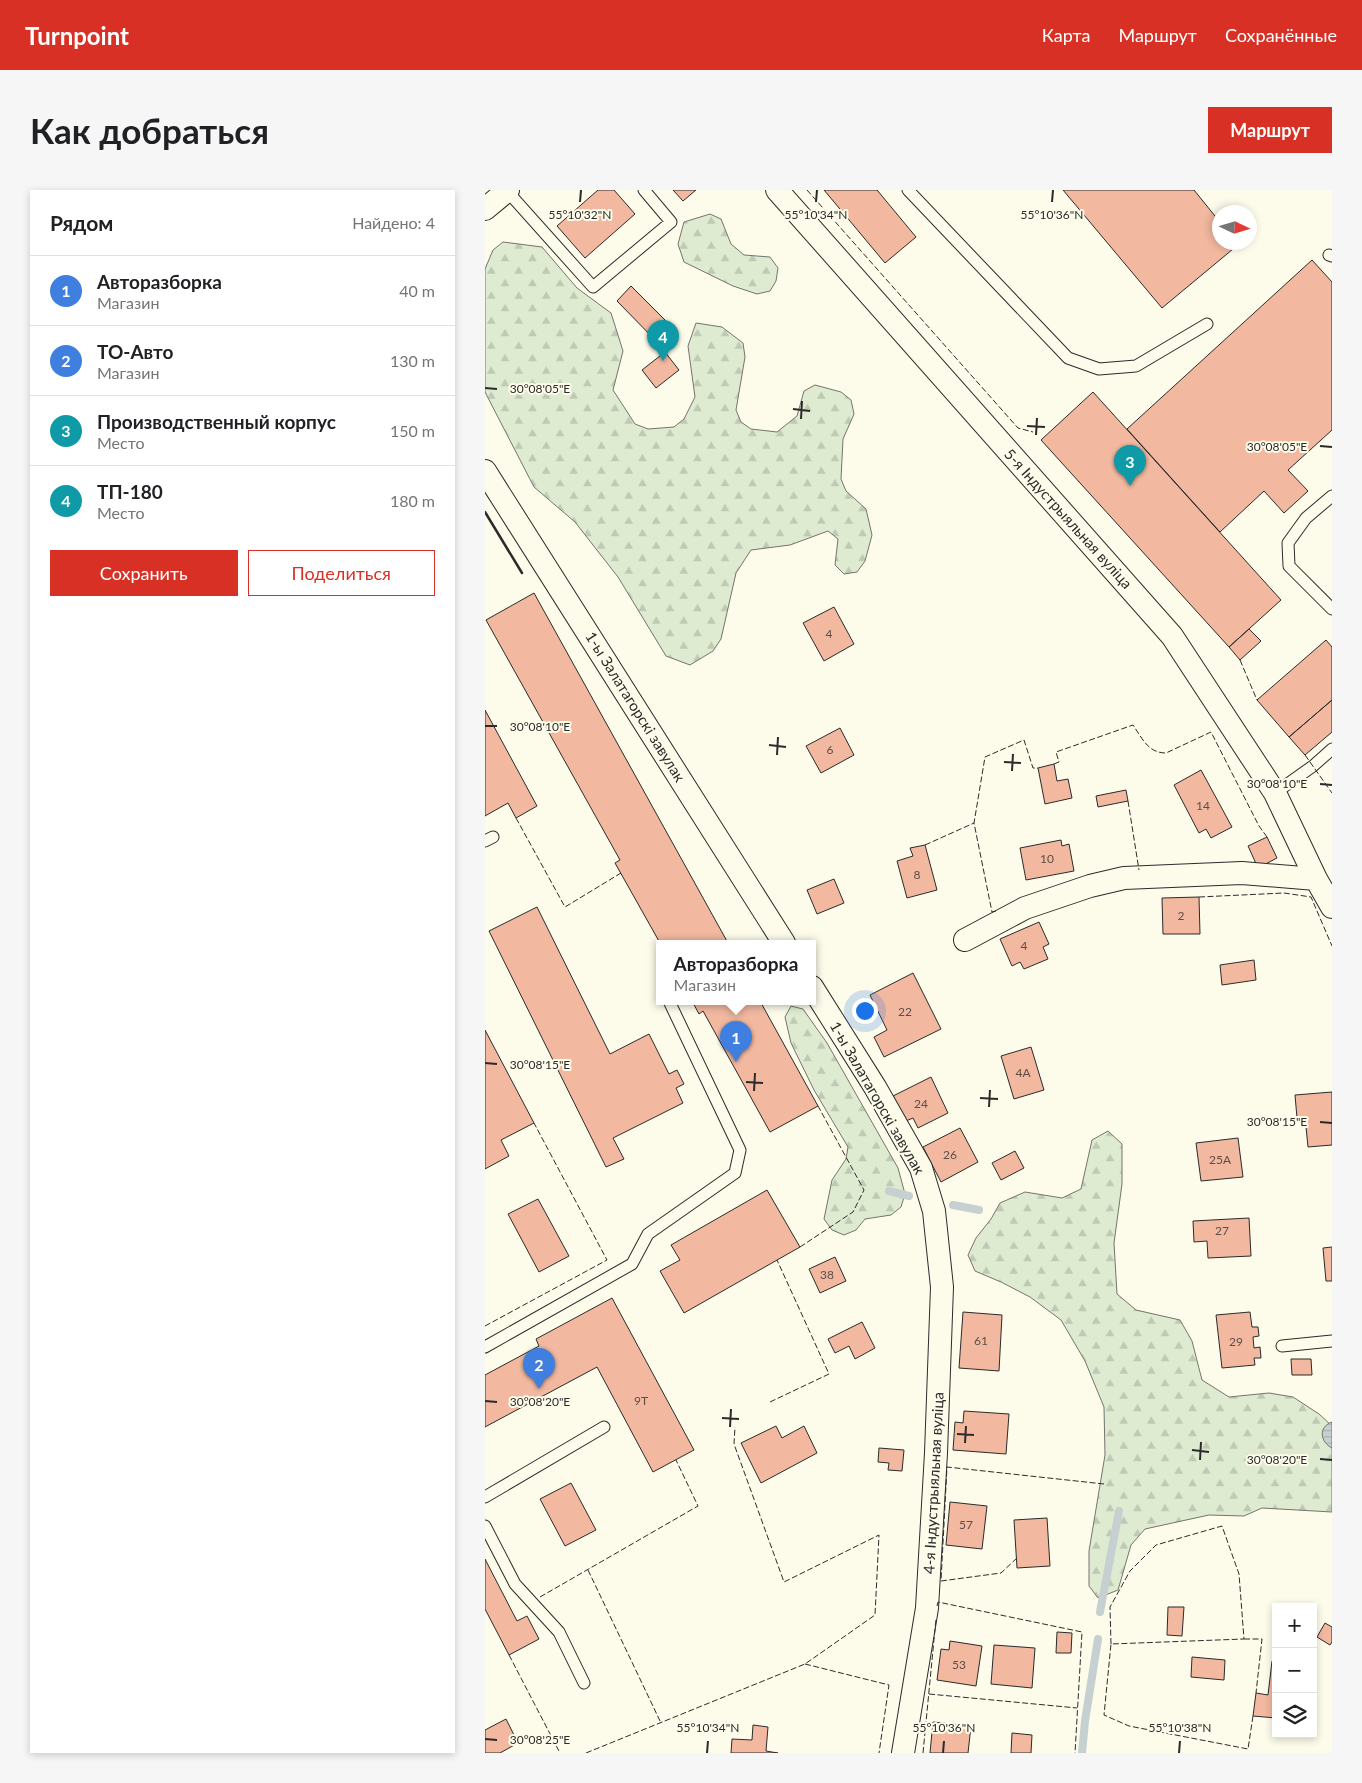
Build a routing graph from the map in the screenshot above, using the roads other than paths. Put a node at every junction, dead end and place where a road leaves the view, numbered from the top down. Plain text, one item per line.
1 (507, 190) edge
2 (644, 190) edge
3 (777, 190) edge
4 (908, 190) edge
5 (485, 209) edge
6 (1207, 324) dead end
7 (485, 471) edge
8 (1332, 496) edge
9 (1332, 610) edge
10 (1332, 749) edge
11 (1275, 793) junction
12 (1316, 879) junction
13 (1332, 907) edge
14 (782, 940) edge
15 (965, 940) dead end
16 (816, 993) edge
17 (671, 1005) edge
18 (934, 1211) joint
19 (1332, 1341) edge
20 (1282, 1346) dead end
21 (485, 1347) edge
22 (604, 1427) dead end
23 (485, 1497) edge
24 (485, 1526) edge
25 (584, 1682) dead end
26 (903, 1753) edge

1 - 2 lane
1 - 5 street
3 - 11 street, 5-я Індустрыяльная вуліца
4 - 6 lane
7 - 14 street, 1-ы Залатагорскі завулак
8 - 9 lane
10 - 11 lane
11 - 12 street, 5-я Індустрыяльная вуліца
12 - 13 street, 5-я Індустрыяльная вуліца
12 - 15 street
16 - 18 street, 1-ы Залатагорскі завулак
17 - 21 lane
18 - 26 street, 4-я Індустрыяльная вуліца
19 - 20 lane
22 - 23 lane
24 - 25 lane

